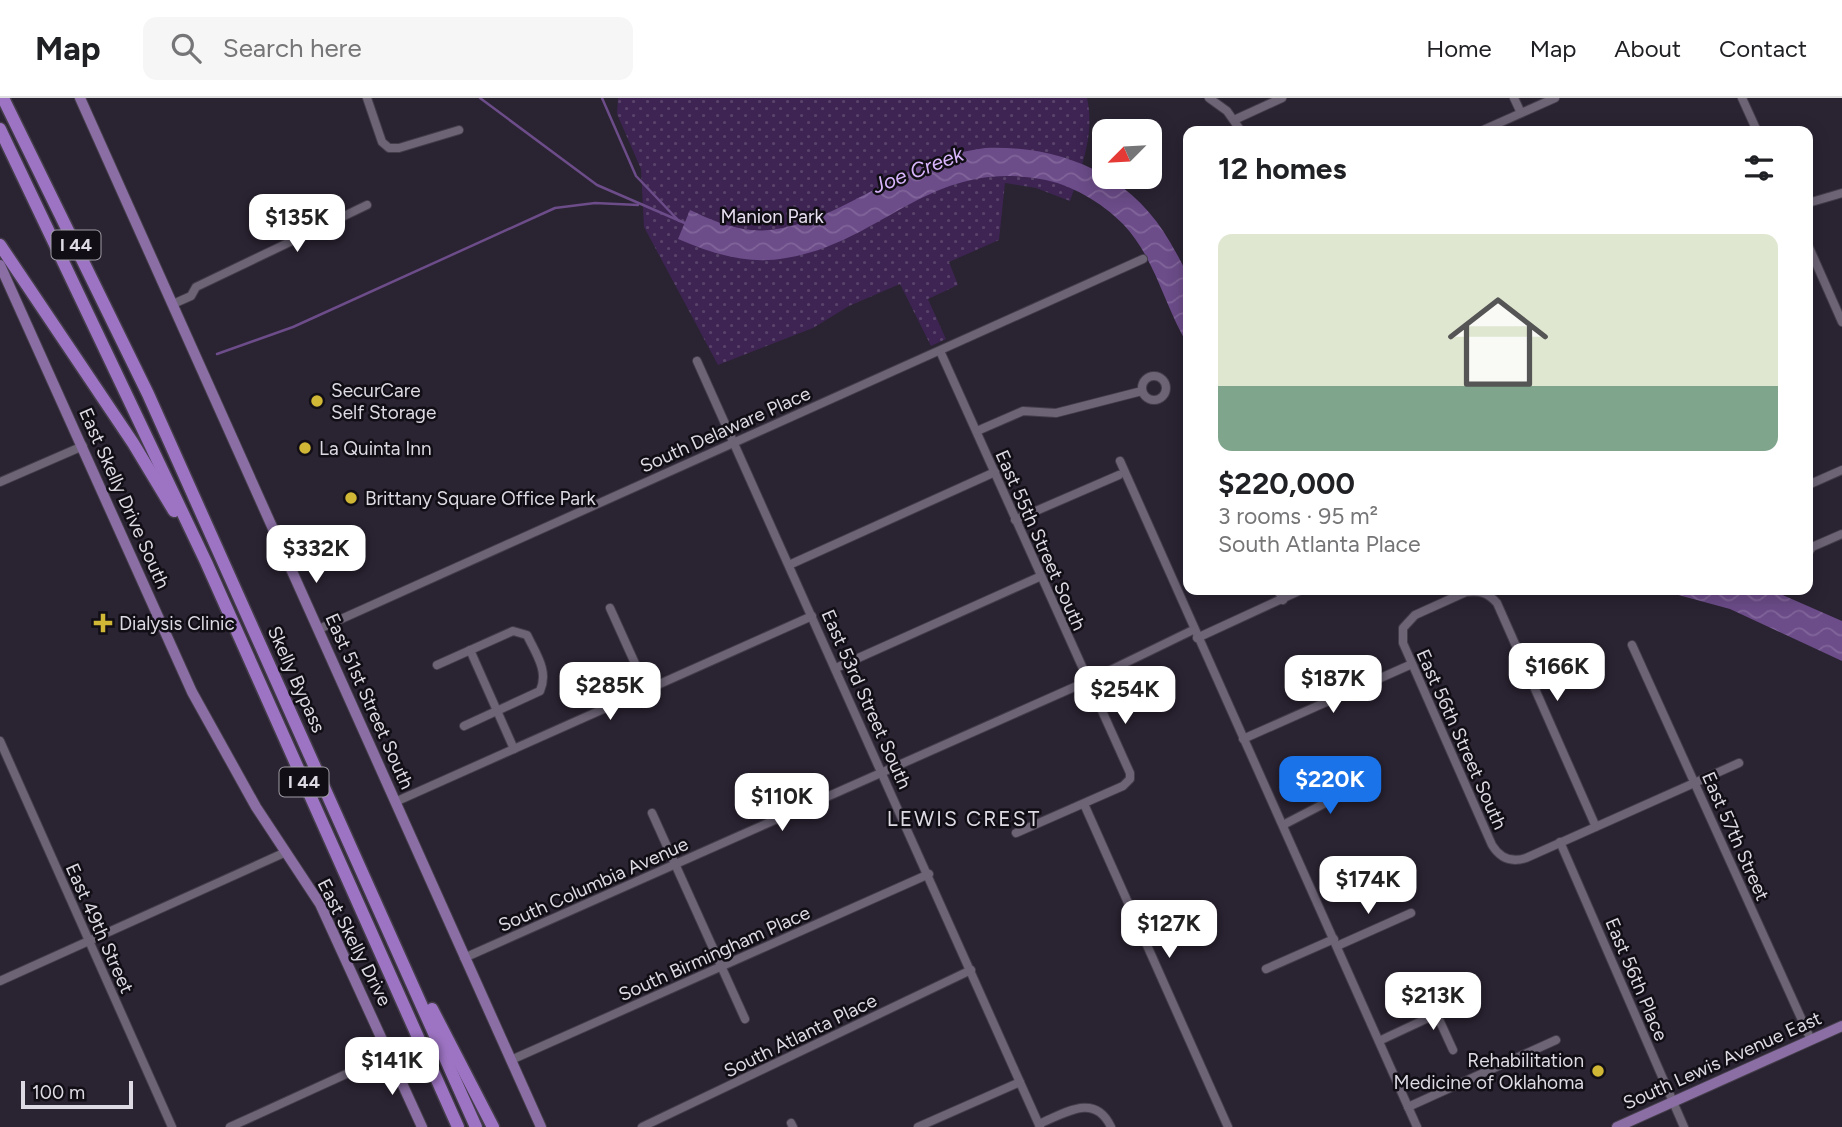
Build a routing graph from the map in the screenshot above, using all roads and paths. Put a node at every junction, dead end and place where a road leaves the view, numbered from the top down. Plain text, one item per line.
1 (4, 98) edge
2 (80, 98) edge
3 (367, 98) edge
4 (1209, 98) edge
5 (1282, 98) edge
6 (1514, 98) edge
7 (1555, 98) edge
8 (1742, 98) edge
9 (1521, 113) junction
10 (1234, 120) junction
11 (1238, 126) edge
12 (1491, 126) edge
13 (1755, 126) edge
14 (0, 129) edge
15 (459, 130) dead end
16 (1842, 193) edge
17 (1813, 202) edge
18 (367, 205) dead end
19 (0, 245) edge
20 (1813, 256) edge
21 (1143, 259) dead end
22 (0, 265) edge
23 (173, 303) junction
24 (1842, 322) edge
25 (940, 351) junction
26 (698, 361) dead end
27 (1142, 391) dead end
28 (977, 431) junction
29 (734, 442) junction
30 (83, 446) junction
31 (1120, 461) dead end
32 (1842, 470) edge
33 (995, 472) junction
34 (1119, 475) dead end
35 (0, 482) edge
36 (1813, 483) edge
37 (1016, 520) junction
38 (1842, 534) edge
39 (1813, 547) edge
40 (206, 562) junction
41 (789, 565) junction
42 (1039, 577) junction
43 (1280, 595) edge
44 (1292, 595) edge
45 (1460, 595) edge
46 (1488, 595) edge
47 (1283, 600) junction
48 (610, 608) dead end
49 (812, 616) junction
50 (319, 629) junction
51 (1195, 634) junction
52 (1632, 645) dead end
53 (470, 650) junction
54 (1412, 664) junction
55 (437, 665) dead end
56 (836, 668) junction
57 (1088, 681) junction
58 (647, 690) junction
59 (497, 711) junction
60 (464, 726) dead end
61 (1243, 740) junction
62 (0, 741) edge
63 (513, 749) junction
64 (1739, 763) dead end
65 (883, 772) junction
66 (1695, 782) junction
67 (1369, 789) dead end
68 (395, 802) junction
69 (1084, 804) junction
70 (652, 813) dead end
71 (1283, 825) junction
72 (1596, 827) junction
73 (1016, 833) dead end
74 (1560, 842) junction
75 (286, 852) junction
76 (675, 866) junction
77 (929, 874) junction
78 (376, 903) junction
79 (1410, 913) dead end
80 (88, 942) junction
81 (1336, 943) junction
82 (464, 958) junction
83 (721, 967) junction
84 (1266, 969) dead end
85 (971, 970) junction
86 (0, 981) edge
87 (1475, 996) dead end
88 (1437, 1015) junction
89 (744, 1019) dead end
90 (1842, 1026) edge
91 (1556, 1040) dead end
92 (1811, 1040) junction
93 (1379, 1041) junction
94 (1453, 1050) dead end
95 (390, 1054) junction
96 (511, 1059) junction
97 (1020, 1082) junction
98 (1673, 1102) junction
99 (1408, 1107) junction
100 (1040, 1126) edge
101 (172, 1127) edge
102 (230, 1127) edge
103 (422, 1127) edge
104 (455, 1127) edge
105 (476, 1127) edge
106 (494, 1127) edge
107 (541, 1127) edge
108 (642, 1127) edge
109 (918, 1127) edge
110 (1111, 1127) edge
111 (1228, 1127) edge
112 (1417, 1127) edge
113 (1617, 1127) edge
114 (1684, 1127) edge

1 - 78 highway, Skelly Bypass / I 44
2 - 23 main road, East 51st Street South
3 - 15 street
4 - 10 street
5 - 10 street
6 - 9 street
7 - 9 street
8 - 13 street
9 - 12 street
10 - 11 street
14 - 40 highway, Skelly Bypass / I 44
16 - 17 street
18 - 23 street
19 - 40 highway
20 - 24 street
21 - 25 street, South Delaware Place
22 - 30 main road, East Skelly Drive South
23 - 50 main road, East 51st Street South
25 - 28 street, East 55th Street South
25 - 29 street, South Delaware Place
26 - 29 street, East 53rd Street South
27 - 28 street
28 - 33 street, East 55th Street South
29 - 41 street, East 53rd Street South
29 - 50 street, South Delaware Place
30 - 35 street
30 - 75 main road, East Skelly Drive South
31 - 51 street
32 - 36 street
33 - 37 street, East 55th Street South
33 - 41 street
34 - 37 street
37 - 42 street, East 55th Street South
38 - 39 street
40 - 104 highway, Skelly Bypass / I 44
41 - 49 street, East 53rd Street South
42 - 56 street
42 - 57 street, East 55th Street South
43 - 47 street
44 - 47 street, South Columbia Avenue
45 - 54 street, East 56th Street South
46 - 72 street, East 56th Street South
47 - 51 street, South Columbia Avenue
48 - 58 street
49 - 56 street, East 53rd Street South
49 - 58 street
50 - 68 main road, East 51st Street South
51 - 57 street, South Columbia Avenue
51 - 61 street
52 - 66 street, East 57th Street
53 - 55 street
53 - 59 street
53 - 59 street
54 - 61 street
54 - 74 street, East 56th Street South
56 - 65 street, East 53rd Street South
57 - 65 street, South Columbia Avenue
57 - 69 street, East 55th Street South
58 - 63 street
59 - 60 street
59 - 63 street
61 - 71 street
62 - 80 street, East 49th Street
63 - 68 street
64 - 66 street
65 - 76 street, South Columbia Avenue
65 - 77 street, East 53rd Street South
66 - 72 street
66 - 92 street, East 57th Street
67 - 71 street
68 - 82 main road, East 51st Street South
69 - 73 street
69 - 111 street
70 - 76 street
71 - 81 street
72 - 74 street
74 - 98 street, East 56th Place
75 - 80 street
75 - 95 main road, East Skelly Drive
76 - 82 street, South Columbia Avenue
76 - 83 street
77 - 83 street, South Birmingham Place
77 - 85 street, East 53rd Street South
78 - 105 highway, Skelly Bypass / I 44
78 - 106 highway
79 - 81 street
80 - 86 street
80 - 101 street, East 49th Street
81 - 84 street
81 - 93 street
82 - 96 main road, East 51st Street South
83 - 89 street
83 - 96 street, South Birmingham Place
85 - 97 street, East 53rd Street South
85 - 108 street, South Atlanta Place
87 - 88 street
88 - 93 street
88 - 94 street
90 - 92 main road, South Lewis Avenue East
91 - 99 street
92 - 98 main road, South Lewis Avenue East
93 - 99 street
95 - 102 street
95 - 103 main road, East Skelly Drive
96 - 107 main road, East 51st Street South
97 - 100 street, East 53rd Street South
97 - 109 street
98 - 113 main road, South Lewis Avenue East
98 - 114 street, East 56th Place
99 - 112 street
100 - 110 street

